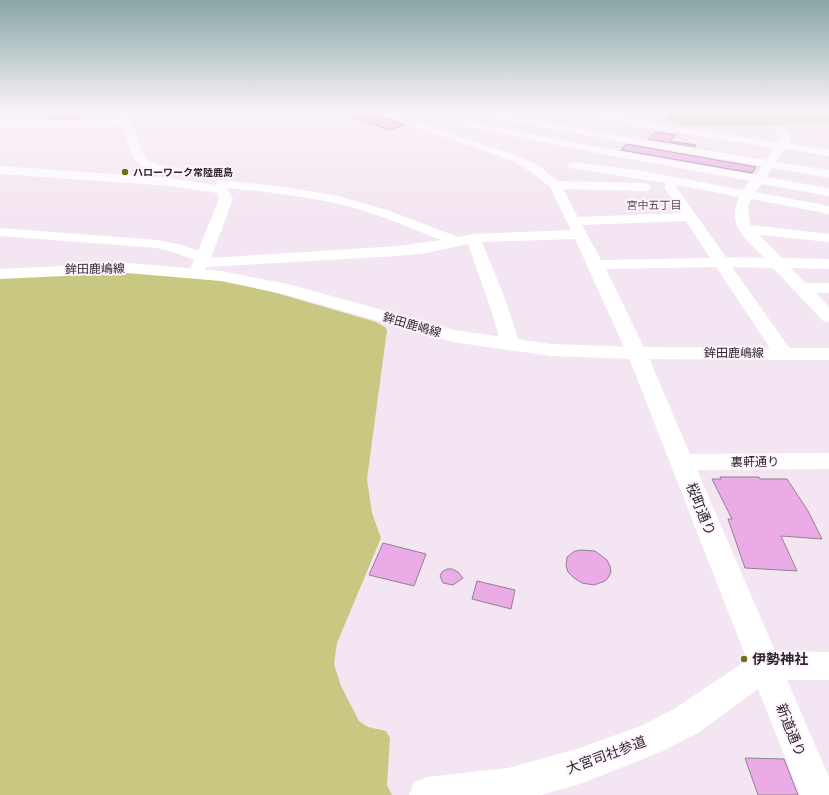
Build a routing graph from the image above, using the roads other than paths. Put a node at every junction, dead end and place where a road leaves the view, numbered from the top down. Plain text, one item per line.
1 (136, 147) edge
2 (483, 147) edge
3 (581, 147) edge
4 (601, 147) edge
5 (669, 147) edge
6 (781, 147) edge
7 (789, 147) edge
8 (597, 150) junction
9 (829, 153) edge
10 (769, 164) junction
11 (0, 170) edge
12 (564, 174) junction
13 (829, 174) edge
14 (759, 178) junction
15 (672, 184) junction
16 (219, 187) junction
17 (829, 192) edge
18 (746, 195) junction
19 (829, 210) edge
20 (690, 218) junction
21 (577, 228) junction
22 (745, 229) junction
23 (0, 232) edge
24 (472, 238) junction
25 (829, 238) edge
26 (456, 241) junction
27 (722, 262) junction
28 (778, 263) junction
29 (200, 264) junction
30 (829, 264) edge
31 (596, 265) junction
32 (0, 274) edge
33 (802, 288) junction
34 (829, 288) edge
35 (829, 317) edge
36 (511, 345) junction
37 (636, 353) junction
38 (783, 353) junction
39 (829, 354) edge
40 (829, 461) edge
41 (682, 462) junction
42 (765, 665) junction
43 (829, 666) edge
44 (427, 795) edge
45 (818, 795) edge

1 - 16 street
2 - 12 street
3 - 8 street
4 - 8 street
5 - 10 street
6 - 10 street
7 - 9 street
8 - 12 street
8 - 14 street
10 - 13 street
10 - 14 street
11 - 16 street
12 - 15 street
12 - 15 street
12 - 21 street, 桜町通り
14 - 17 street
14 - 18 street
15 - 18 street
15 - 20 street
16 - 26 street
16 - 29 street
18 - 19 street
18 - 22 street
20 - 21 street
20 - 27 street
21 - 24 street
21 - 31 street, 桜町通り
22 - 25 street
22 - 28 street
23 - 29 street
24 - 26 street
24 - 36 street
26 - 29 street
27 - 28 street
27 - 31 street
27 - 38 street
28 - 30 street
28 - 33 street
29 - 32 main road, 鉾田鹿嶋線
29 - 36 main road, 鉾田鹿嶋線
31 - 37 street, 桜町通り
33 - 34 street
33 - 35 street
36 - 37 main road, 鉾田鹿嶋線
37 - 38 main road, 鉾田鹿嶋線
37 - 41 street, 桜町通り
38 - 39 main road, 鉾田鹿嶋線
40 - 41 street, 裏軒通り
41 - 42 street, 桜町通り
42 - 43 street
42 - 44 street, 大宮司社参道
42 - 45 street, 新道通り

